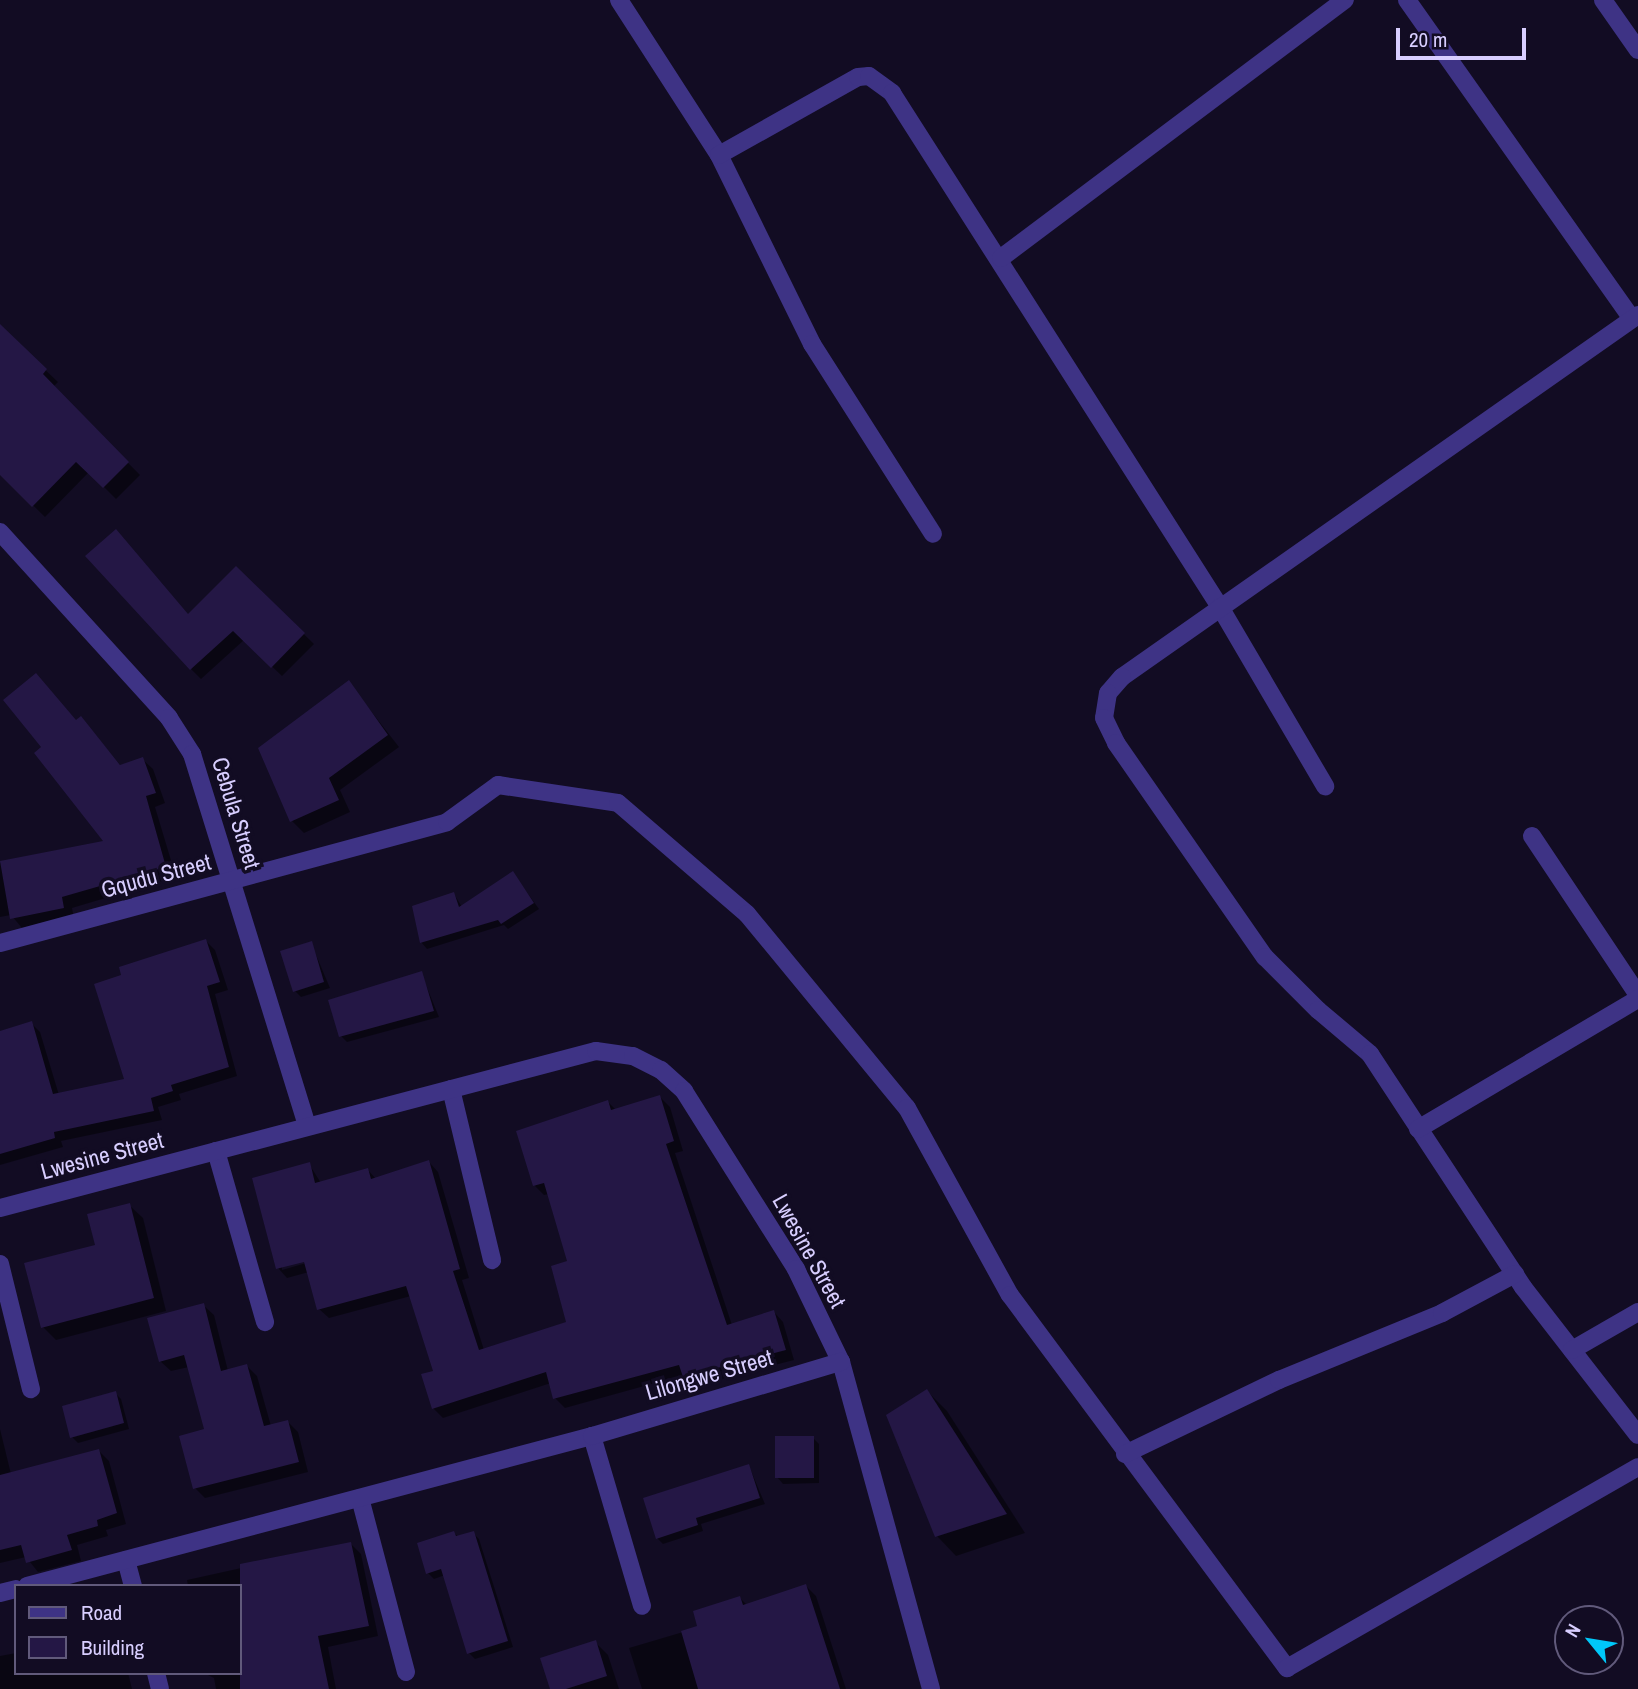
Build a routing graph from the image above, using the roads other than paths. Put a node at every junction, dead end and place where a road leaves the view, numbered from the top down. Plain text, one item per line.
1 (619, 0) edge
2 (1345, 0) edge
3 (1407, 0) edge
4 (1603, 0) edge
5 (1638, 50) edge
6 (719, 155) junction
7 (1001, 258) junction
8 (1635, 317) edge
9 (0, 532) edge
10 (933, 534) dead end
11 (1220, 607) junction
12 (1325, 786) dead end
13 (1532, 836) dead end
14 (232, 881) junction
15 (0, 943) edge
16 (1638, 997) edge
17 (451, 1089) junction
18 (307, 1126) junction
19 (1418, 1129) junction
20 (216, 1151) junction
21 (0, 1208) edge
22 (492, 1261) dead end
23 (0, 1264) edge
24 (1515, 1274) junction
25 (1638, 1312) edge
26 (265, 1322) dead end
27 (1572, 1350) junction
28 (841, 1362) junction
29 (31, 1389) dead end
30 (1638, 1435) edge
31 (592, 1436) junction
32 (1125, 1454) junction
33 (1638, 1467) edge
34 (360, 1497) junction
35 (126, 1560) junction
36 (35, 1584) edge
37 (132, 1584) edge
38 (642, 1606) dead end
39 (406, 1672) dead end
40 (931, 1689) edge

1 - 6 street
2 - 7 street
3 - 8 street
4 - 5 street
6 - 7 street
6 - 10 street
7 - 11 street
8 - 11 street
9 - 14 street, Cebula Street
11 - 12 street
11 - 19 street
13 - 16 street
14 - 15 street, Gqudu Street
14 - 18 street, Cebula Street
14 - 32 street, Gqudu Street
16 - 19 street
17 - 18 street, Lwesine Street
17 - 22 street
17 - 28 street, Lwesine Street
18 - 20 street, Lwesine Street
19 - 24 street
20 - 21 street, Lwesine Street
20 - 26 street
23 - 29 street
24 - 27 street
24 - 32 street
25 - 27 street
27 - 30 street
28 - 31 street, Lilongwe Street
28 - 40 street, Lwesine Street
31 - 34 street, Lilongwe Street
31 - 38 street
32 - 33 street, Gqudu Street
34 - 35 street, Lilongwe Street
34 - 39 street
35 - 36 street, Lilongwe Street
35 - 37 street

